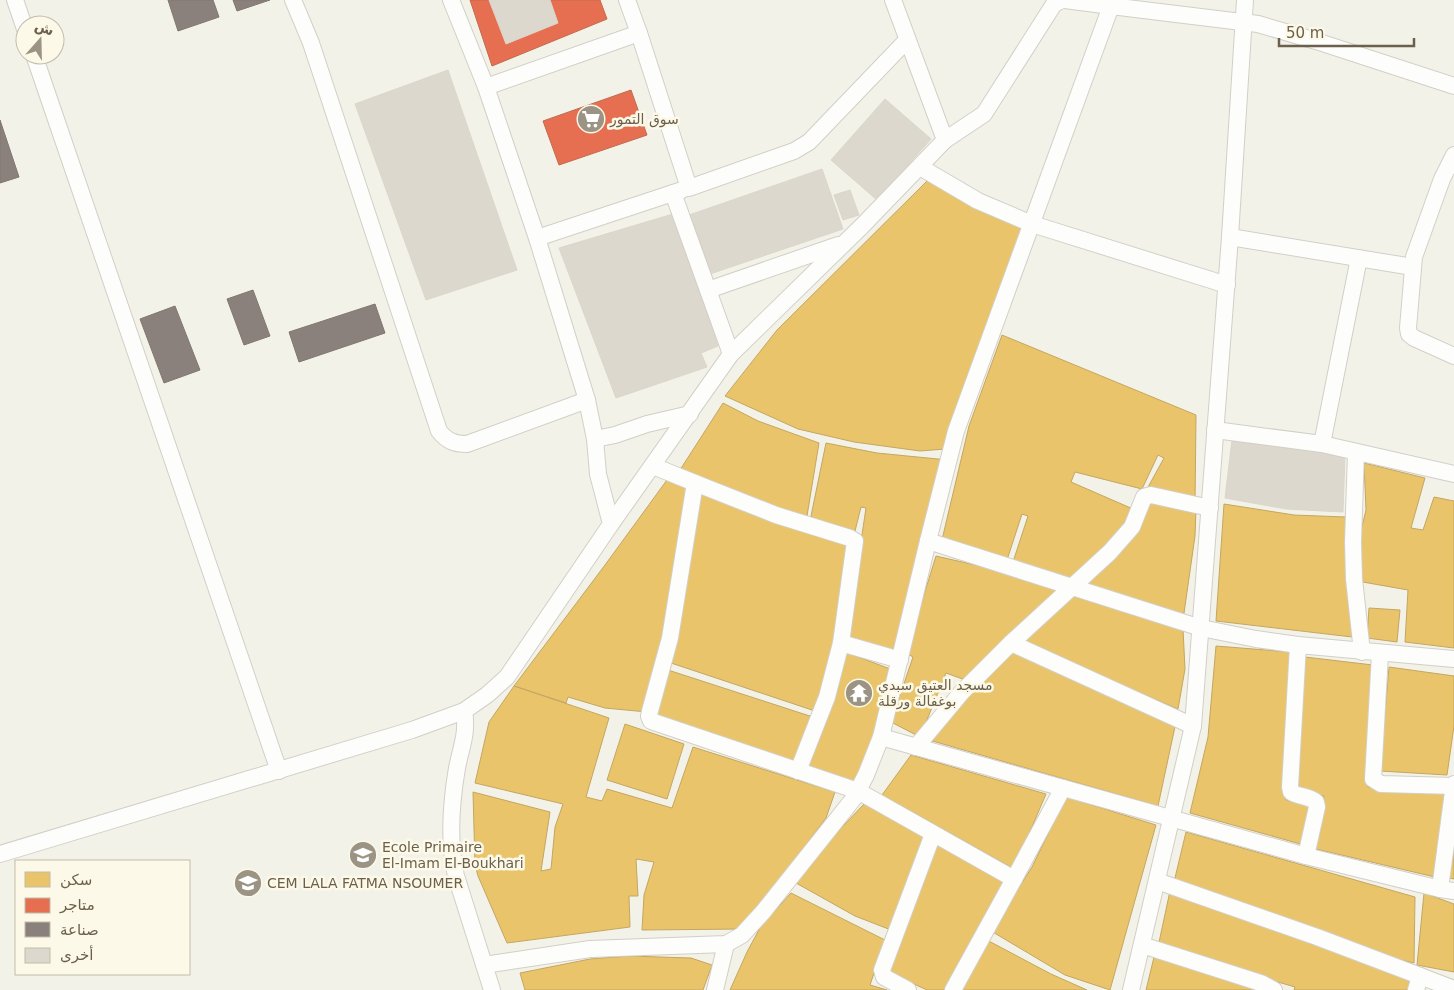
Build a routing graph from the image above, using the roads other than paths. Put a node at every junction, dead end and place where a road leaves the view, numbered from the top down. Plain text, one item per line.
1 (15, 0) edge
2 (293, 0) edge
3 (451, 0) edge
4 (627, 0) edge
5 (892, 0) edge
6 (1064, 0) edge
7 (1245, 0) edge
8 (1111, 3) edge
9 (20, 15) edge
10 (1243, 23) junction
11 (638, 33) junction
12 (907, 40) junction
13 (37, 65) edge
14 (1454, 86) edge
15 (486, 87) junction
16 (945, 140) junction
17 (1454, 155) edge
18 (920, 167) junction
19 (689, 188) junction
20 (673, 193) junction
21 (1032, 224) junction
22 (1230, 237) junction
23 (537, 238) junction
24 (844, 242) junction
25 (1359, 258) junction
26 (1413, 267) junction
27 (1227, 285) junction
28 (708, 290) junction
29 (731, 354) junction
30 (1454, 356) edge
31 (587, 400) junction
32 (690, 414) junction
33 (1215, 430) junction
34 (596, 440) junction
35 (1322, 444) junction
36 (1356, 452) junction
37 (653, 466) junction
38 (1454, 474) edge
39 (695, 483) junction
40 (1210, 508) junction
41 (611, 524) junction
42 (928, 541) junction
43 (1071, 586) junction
44 (1200, 628) junction
45 (841, 643) junction
46 (1011, 643) junction
47 (1298, 645) junction
48 (1362, 652) junction
49 (1380, 654) junction
50 (900, 660) junction
51 (1454, 660) edge
52 (464, 711) junction
53 (1193, 726) junction
54 (881, 736) junction
55 (916, 747) junction
56 (279, 771) junction
57 (798, 771) junction
58 (1454, 785) edge
59 (1063, 788) junction
60 (858, 791) junction
61 (1171, 818) junction
62 (934, 834) junction
63 (0, 854) edge
64 (1306, 856) junction
65 (1014, 879) junction
66 (1157, 881) junction
67 (1447, 890) edge
68 (726, 944) junction
69 (1142, 945) junction
70 (484, 965) junction
71 (1418, 983) edge
72 (1454, 989) edge
73 (492, 990) edge
74 (715, 990) edge
75 (908, 990) edge
76 (954, 990) edge
77 (1131, 990) edge
78 (1274, 990) edge

1 - 9 street
2 - 31 street
3 - 15 street
4 - 11 street
5 - 12 street
6 - 8 street
6 - 16 street
7 - 10 street
8 - 10 street
8 - 21 street
10 - 14 street
10 - 22 street
11 - 15 street
11 - 19 street
12 - 16 street
12 - 19 street
13 - 56 street
15 - 23 street
16 - 18 street
17 - 26 street
18 - 21 street
18 - 24 street
19 - 20 street
20 - 23 street
20 - 28 street
21 - 27 street
21 - 42 street
22 - 25 street
22 - 27 street
23 - 31 street
24 - 28 street
24 - 29 street
25 - 26 street
25 - 35 street
26 - 30 street
27 - 33 street
28 - 29 street
29 - 32 street
31 - 34 street
32 - 34 street
32 - 37 street
33 - 35 street
33 - 40 street
34 - 41 street
35 - 36 street
36 - 38 street
36 - 48 street
37 - 39 street
37 - 41 street
39 - 45 street
39 - 57 street
40 - 43 street
40 - 44 street
41 - 52 street
42 - 43 street
42 - 50 street
43 - 44 street
43 - 46 street
44 - 47 street
44 - 53 street
45 - 50 street
45 - 57 street
46 - 53 street
46 - 55 street
47 - 48 street
47 - 64 street
48 - 49 street
49 - 51 street
49 - 58 street
50 - 54 street
52 - 56 street
52 - 70 street
53 - 61 street
54 - 55 street
54 - 60 street
55 - 59 street
56 - 63 street
57 - 60 street
58 - 67 street
59 - 61 street
59 - 65 street
60 - 62 street
60 - 68 street
61 - 64 street
61 - 66 street
62 - 65 street
62 - 75 street
64 - 67 street
65 - 76 street
66 - 69 street
66 - 71 street
68 - 70 street
68 - 74 street
69 - 77 street
69 - 78 street
70 - 73 street
71 - 72 street

